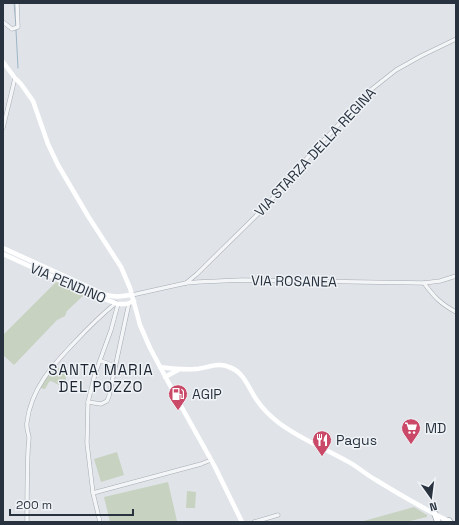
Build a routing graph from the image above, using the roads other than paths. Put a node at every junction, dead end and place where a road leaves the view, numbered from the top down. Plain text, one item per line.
1 (17, 3) edge
2 (3, 22) edge
3 (456, 39) edge
4 (3, 62) edge
5 (15, 78) junction
6 (3, 128) edge
7 (3, 248) edge
8 (3, 254) edge
9 (456, 276) edge
10 (186, 283) junction
11 (424, 283) junction
12 (132, 295) junction
13 (131, 302) junction
14 (117, 303) junction
15 (456, 312) edge
16 (100, 361) junction
17 (115, 366) junction
18 (160, 366) junction
19 (178, 370) junction
20 (165, 377) junction
21 (88, 402) junction
22 (211, 460) junction
23 (93, 493) junction
24 (435, 514) junction
25 (278, 515) dead end
26 (27, 522) edge
27 (100, 522) edge
28 (242, 522) edge
29 (254, 522) edge
30 (438, 522) edge
31 (449, 522) edge

1 - 2 street
3 - 10 street, VIA STARZA DELLA REGINA
4 - 5 street
5 - 6 street
5 - 12 street
7 - 12 street, VIA PENDINO
8 - 14 street, VIA PENDINO
9 - 11 street, VIA ROSANEA
10 - 11 street, VIA ROSANEA
10 - 12 street, VIA ROSANEA
11 - 15 street
12 - 13 street
13 - 14 street, VIA PENDINO
13 - 17 street
13 - 18 street
14 - 16 street
14 - 26 street
16 - 17 street
16 - 21 street
17 - 21 street
18 - 19 street
18 - 20 street
19 - 20 street
19 - 24 street
20 - 22 street
21 - 23 street
22 - 23 street
22 - 28 street
23 - 27 street
24 - 30 highway
24 - 31 street
25 - 29 street

